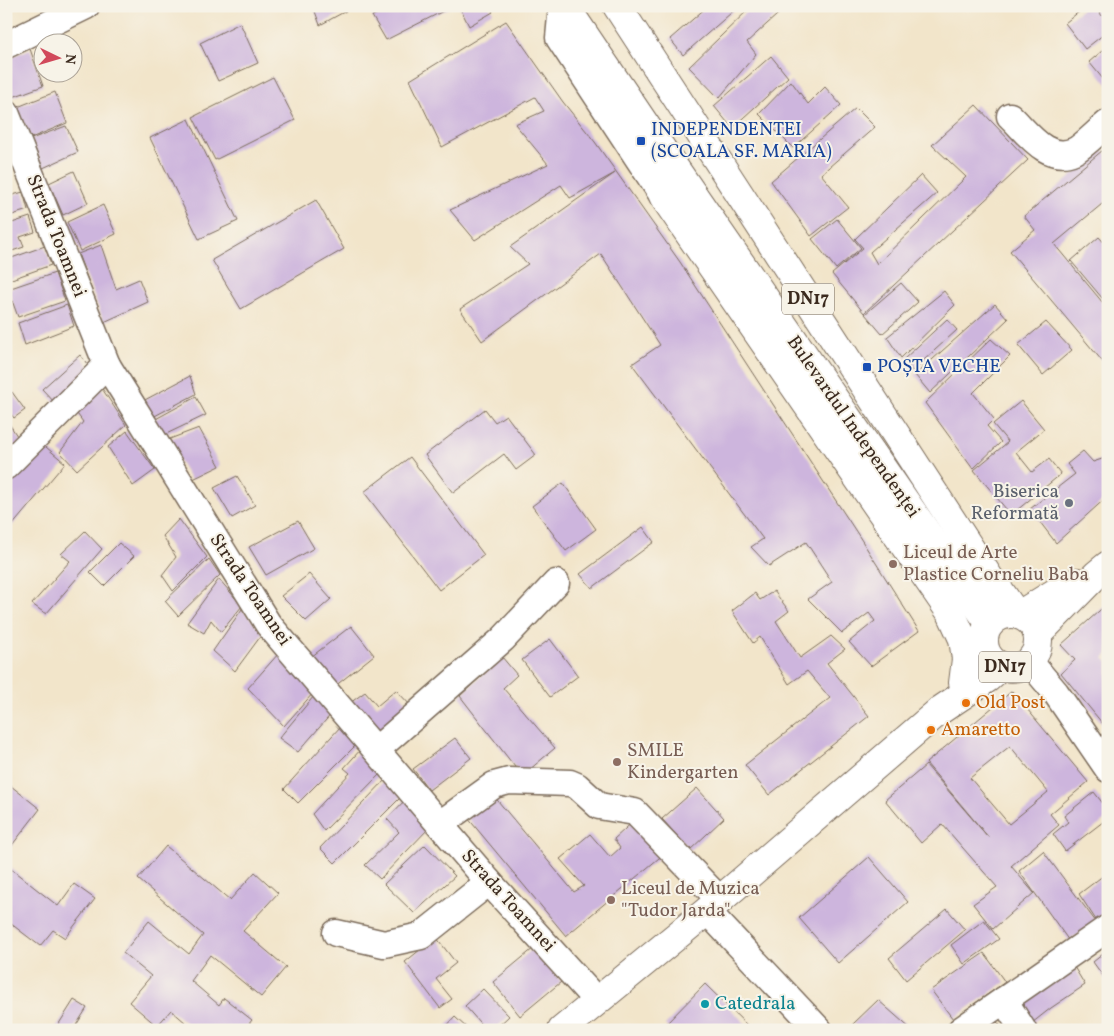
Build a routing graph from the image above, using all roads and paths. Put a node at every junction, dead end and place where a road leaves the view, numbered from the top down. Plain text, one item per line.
1 (86, 6) edge
2 (563, 6) edge
3 (617, 6) edge
4 (6, 45) edge
5 (6, 113) edge
6 (1010, 116) dead end
7 (1108, 124) edge
8 (660, 148) junction
9 (663, 196) junction
10 (107, 365) junction
11 (6, 466) edge
12 (1102, 569) edge
13 (556, 583) dead end
14 (1062, 589) junction
15 (1000, 590) junction
16 (1018, 614) junction
17 (990, 624) junction
18 (1038, 634) junction
19 (994, 659) junction
20 (1029, 662) junction
21 (957, 692) junction
22 (376, 750) junction
23 (1108, 769) edge
24 (440, 824) junction
25 (489, 882) junction
26 (714, 905) junction
27 (1108, 928) edge
28 (336, 933) dead end
29 (596, 1000) junction
30 (1004, 1000) junction
31 (562, 1030) edge
32 (819, 1030) edge
33 (961, 1030) edge
34 (1023, 1030) edge

1 - 4 street
2 - 8 main road, Bulevardul Independenței / DN17
2 - 9 street, Bulevardul Independenței
3 - 15 main road, Bulevardul Independenței / DN17
5 - 10 street, Strada Toamnei
6 - 7 street
8 - 9 main road
8 - 17 main road, Bulevardul Independenței / DN17
9 - 21 main road
10 - 11 street
10 - 22 street, Strada Toamnei
12 - 14 main road, DN17
12 - 18 main road, DN17
13 - 22 street
14 - 15 main road
14 - 16 main road, DN17
15 - 16 main road, Bulevardul Independenței / DN17
16 - 17 main road, DN17
16 - 18 main road, Bulevardul Independenței / DN17
17 - 19 main road, DN17
18 - 20 main road, DN17
19 - 20 main road, DN17
19 - 21 main road
20 - 23 street
21 - 26 main road
22 - 24 street, Strada Toamnei
24 - 25 street, Strada Toamnei
24 - 26 street
25 - 28 street
25 - 29 street, Strada Toamnei
26 - 29 main road
26 - 32 street
27 - 30 street
29 - 31 main road
30 - 33 street
30 - 34 street

